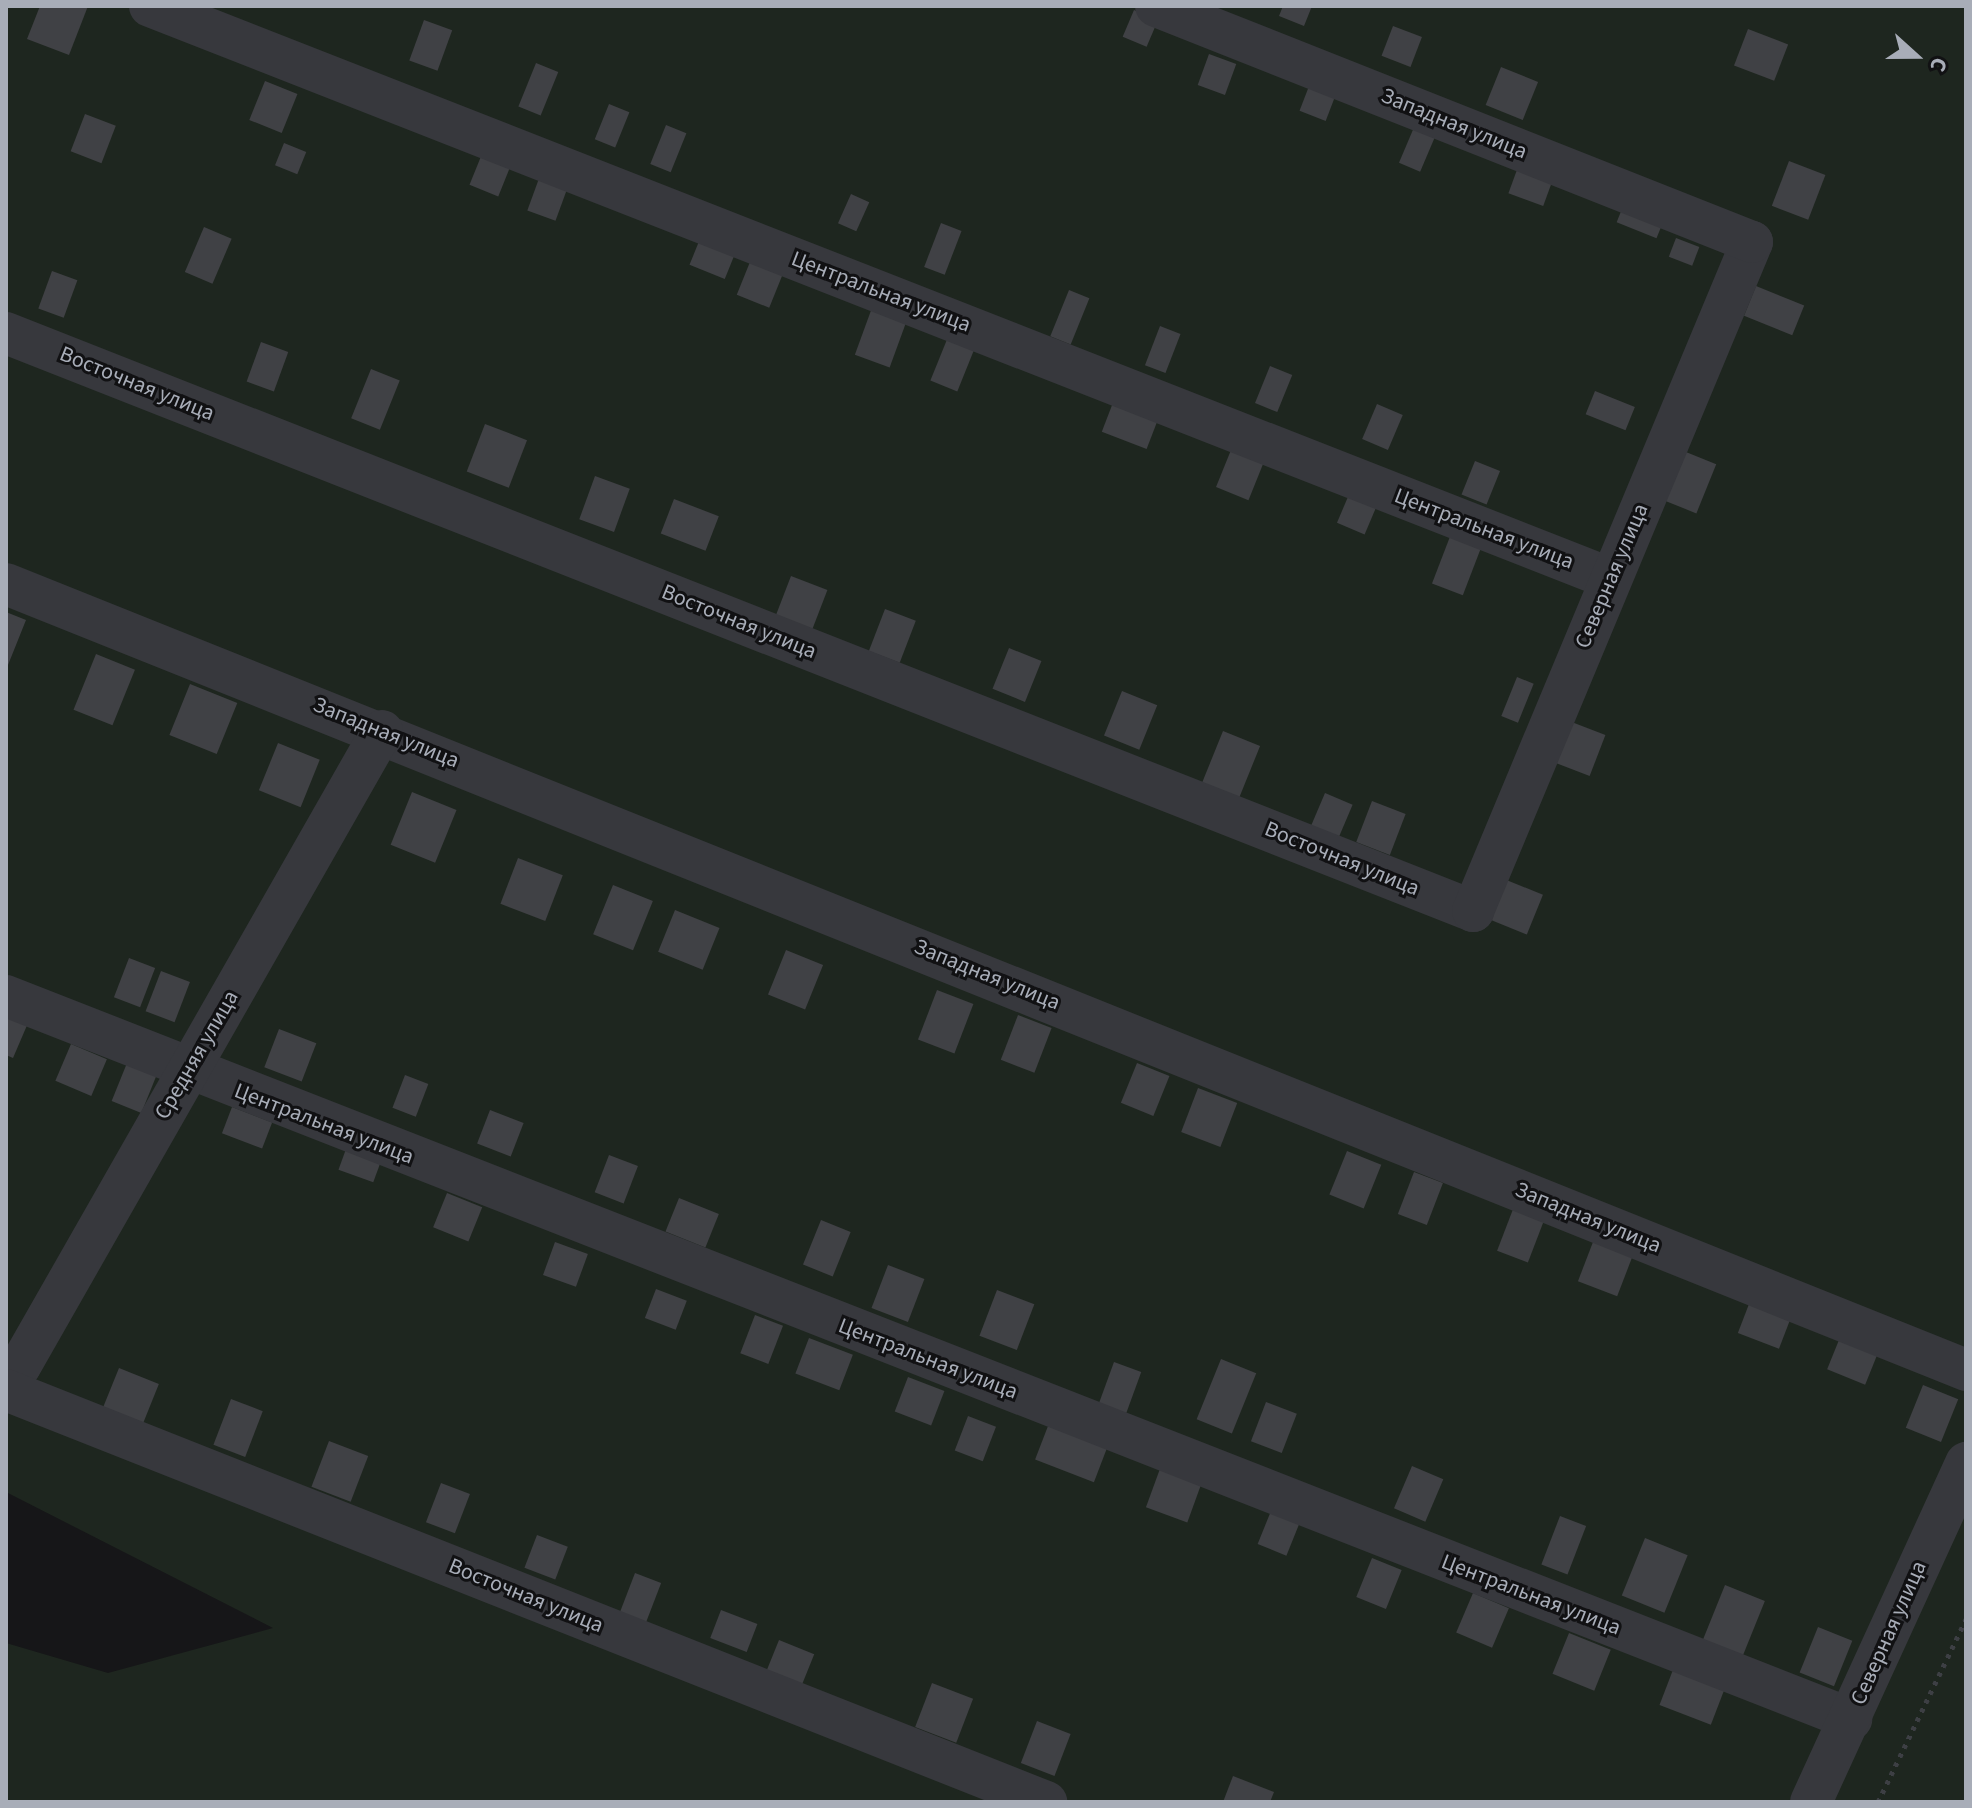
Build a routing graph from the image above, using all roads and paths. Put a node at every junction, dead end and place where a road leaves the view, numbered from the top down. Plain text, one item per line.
1 (150, 6) edge
2 (1156, 6) edge
3 (1752, 242) joint
4 (6, 333) edge
5 (1611, 579) junction
6 (6, 584) edge
7 (382, 731) junction
8 (1473, 911) joint
9 (6, 996) edge
10 (188, 1071) junction
11 (1966, 1370) edge
12 (6, 1376) edge
13 (6, 1390) edge
14 (1966, 1463) edge
15 (1966, 1619) edge
16 (1851, 1719) junction
17 (1046, 1802) edge
18 (1811, 1802) edge
19 (1878, 1802) edge

1 - 5 street, Центральная улица
2 - 3 street, Западная улица
3 - 5 street, Северная улица
4 - 8 street, Восточная улица
5 - 8 street, Северная улица
6 - 7 street, Западная улица
7 - 10 street, Средняя улица
7 - 11 street, Западная улица
9 - 10 street, Центральная улица
10 - 12 street, Средняя улица
10 - 16 street, Центральная улица
13 - 17 street, Восточная улица
14 - 16 street, Северная улица
15 - 19 path
16 - 18 street, Северная улица

